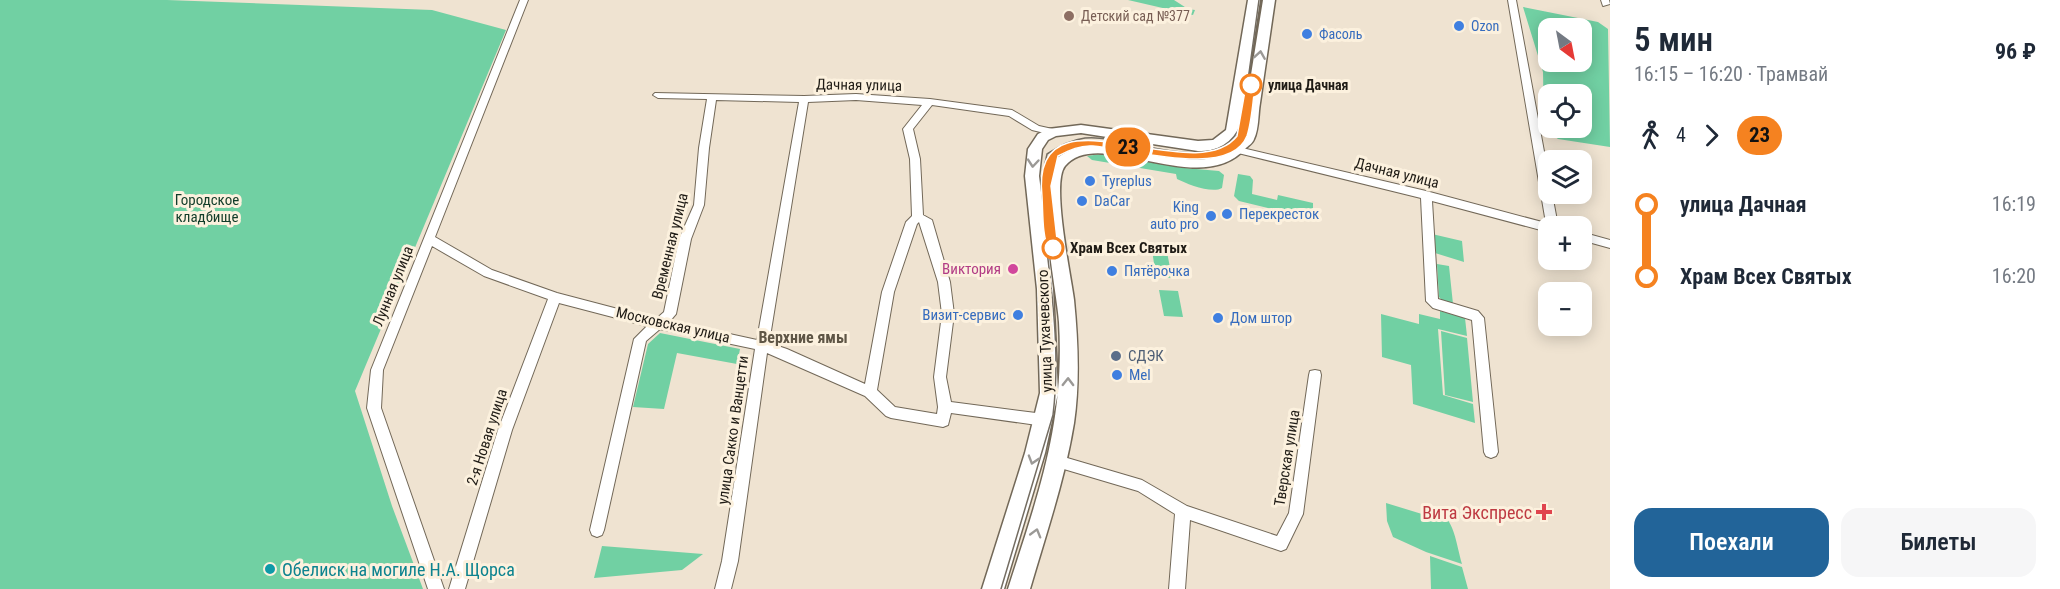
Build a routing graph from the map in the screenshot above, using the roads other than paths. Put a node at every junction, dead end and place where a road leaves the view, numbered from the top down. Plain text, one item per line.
1 (524, 0) edge
2 (1254, 0) edge
3 (1269, 0) edge
4 (1512, 0) edge
5 (658, 95) dead end
6 (712, 97) junction
7 (804, 99) junction
8 (930, 102) junction
9 (1053, 132) junction
10 (1218, 144) junction
11 (1236, 152) junction
12 (1426, 195) junction
13 (918, 216) junction
14 (1550, 216) edge
15 (1538, 225) edge
16 (429, 239) junction
17 (1592, 239) edge
18 (1610, 244) edge
19 (555, 297) junction
20 (658, 324) junction
21 (762, 347) junction
22 (1316, 375) dead end
23 (870, 392) junction
24 (945, 407) junction
25 (1044, 420) junction
26 (1491, 452) dead end
27 (1057, 461) junction
28 (1183, 510) junction
29 (597, 530) dead end
30 (436, 589) edge
31 (457, 589) edge
32 (723, 589) edge
33 (993, 589) edge
34 (1019, 589) edge
35 (1177, 589) edge

1 - 16 street, Лунная улица
2 - 10 main road
11 -> 3 main road
4 - 14 street
5 - 6 street, Дачная улица
6 - 7 street, Дачная улица
6 - 20 street, Временная улица
7 - 8 street, Дачная улица
7 - 21 street, улица Сакко и Ванцетти
8 - 9 street, Дачная улица
8 - 13 street
9 - 10 main road
9 -> 25 main road, улица Тухачевского
10 - 11 main road
11 - 12 street, Дачная улица
27 -> 11 main road, улица Тухачевского
12 - 15 street, Дачная улица
12 - 26 street
13 - 23 street
13 - 24 street
16 - 19 street, Московская улица
16 - 30 street, Лунная улица
17 - 18 street
19 - 20 street, Московская улица
19 - 31 street, 2-я Новая улица
20 - 21 street, Московская улица
20 - 29 street, Временная улица
21 - 23 street, Московская улица
21 - 32 street, улица Сакко и Ванцетти
22 - 28 street, Тверская улица
23 - 24 street, Московская улица
24 - 25 street
25 -> 33 main road, улица Тухачевского
27 - 28 street
34 -> 27 main road, улица Тухачевского
28 - 35 street

